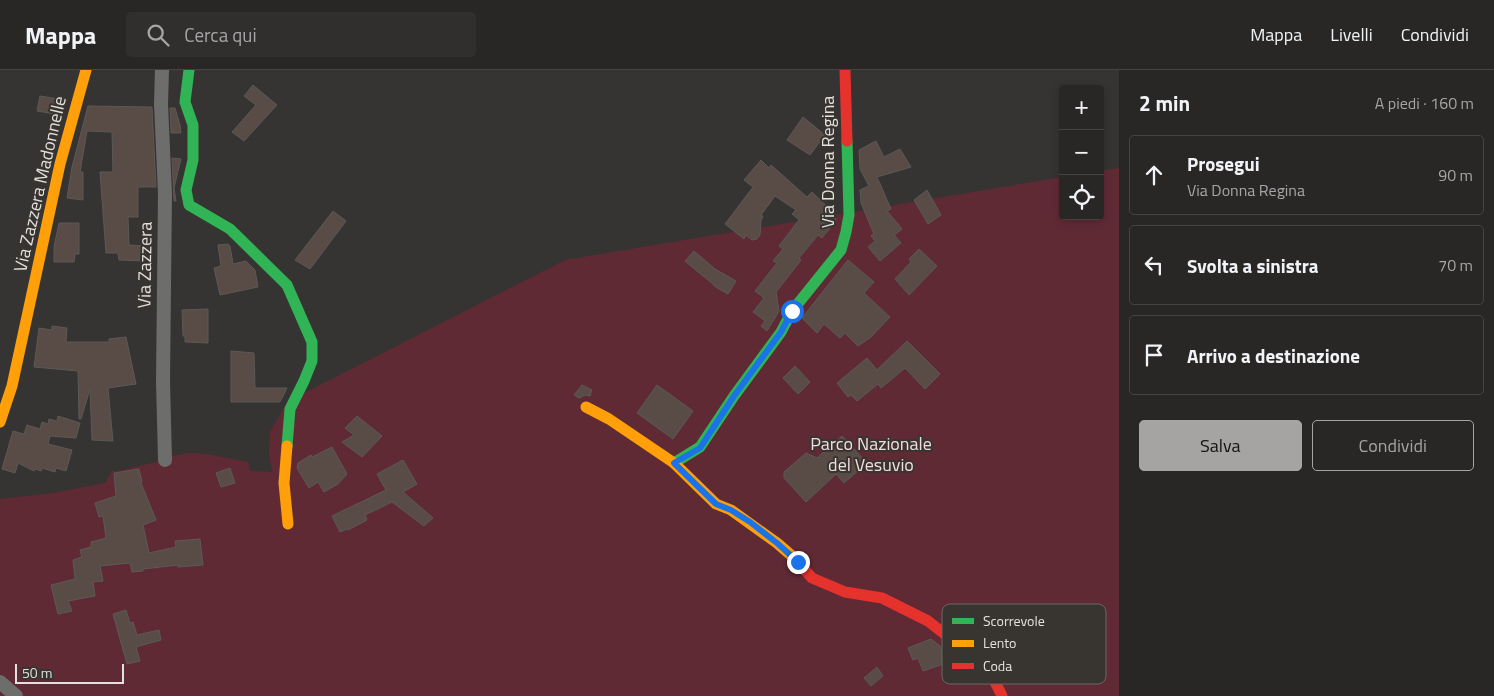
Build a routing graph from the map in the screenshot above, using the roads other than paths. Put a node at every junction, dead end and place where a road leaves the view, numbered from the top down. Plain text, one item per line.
1 (86, 70) edge
2 (162, 70) edge
3 (189, 70) edge
4 (844, 70) edge
5 (586, 407) dead end
6 (0, 422) edge
7 (166, 460) dead end
8 (674, 463) junction
9 (288, 524) dead end
10 (942, 632) edge
11 (0, 682) edge
12 (996, 684) edge
13 (16, 696) edge
14 (1002, 696) edge

1 - 6 street, Via Zazzera Madonnelle
2 - 7 street, Via Zazzera
3 - 9 street
4 - 8 street, Via Donna Regina
5 - 8 street
8 - 10 street
11 - 13 street
12 - 14 street

